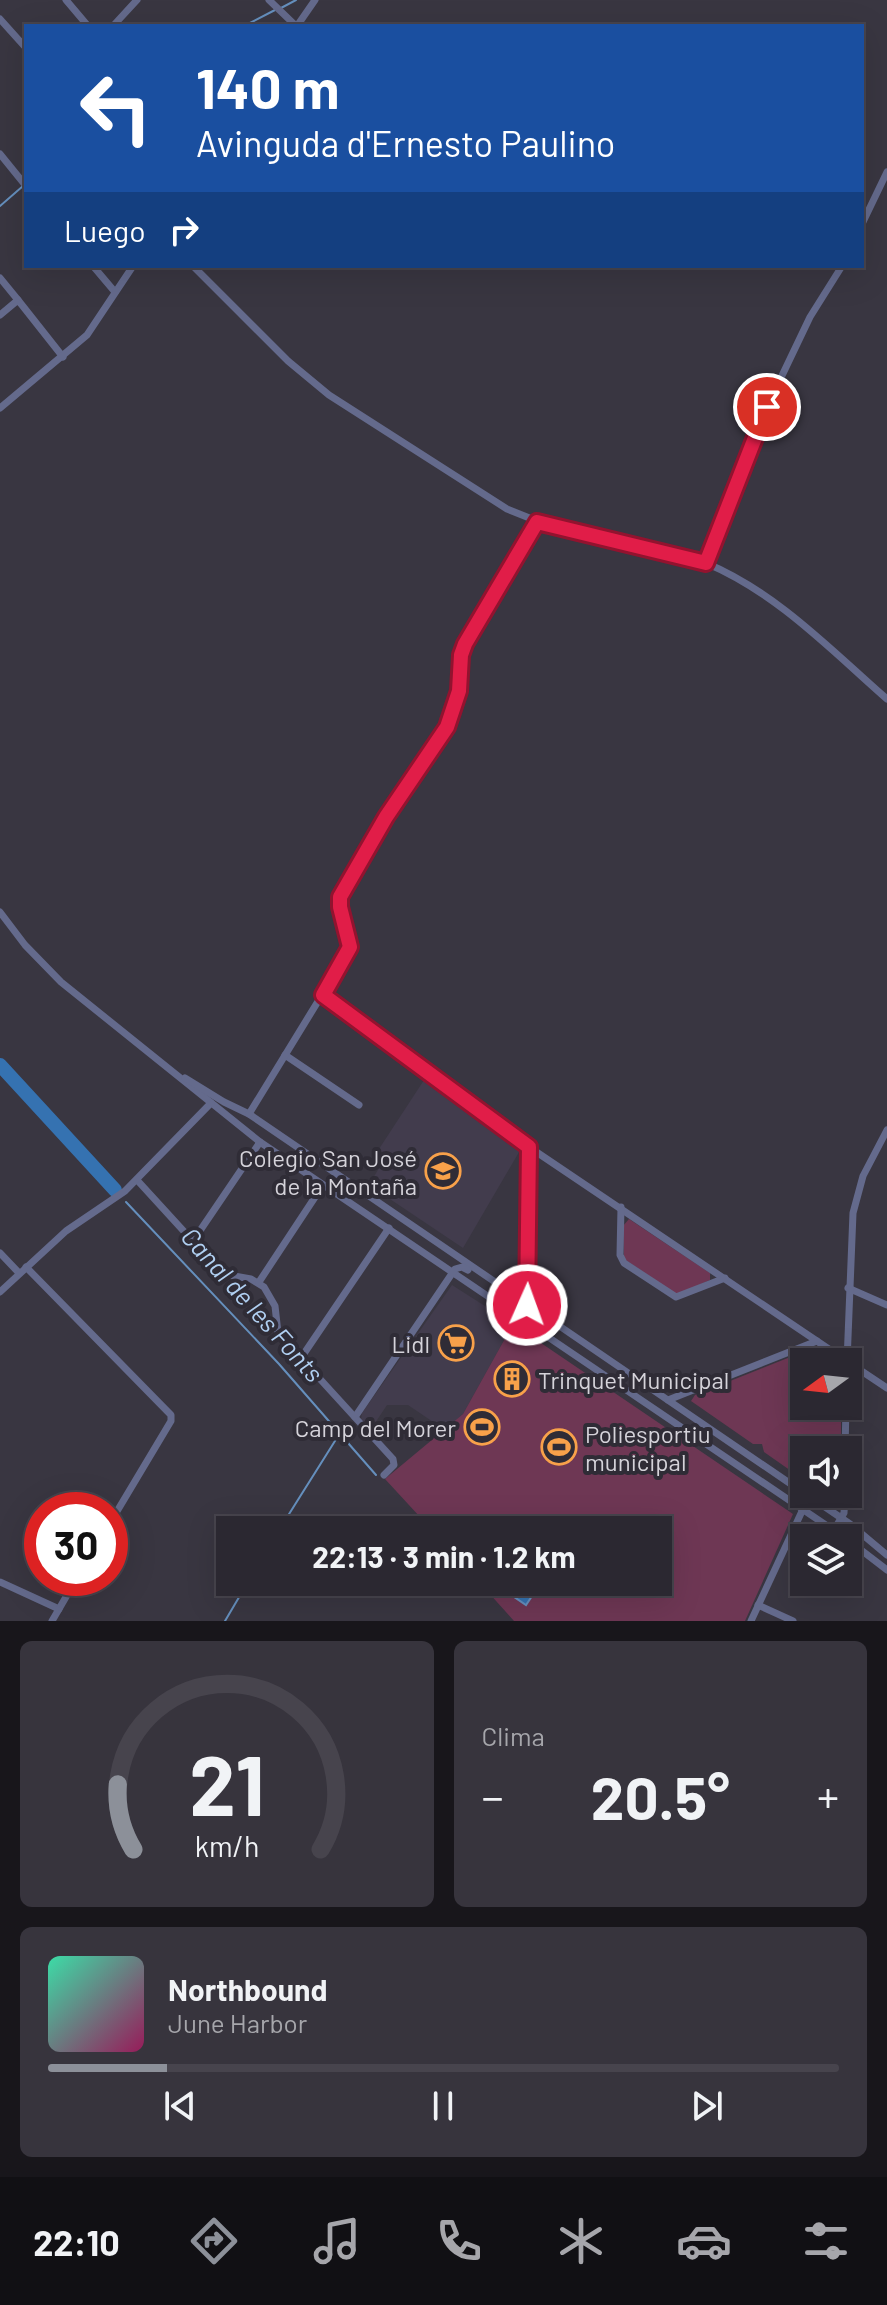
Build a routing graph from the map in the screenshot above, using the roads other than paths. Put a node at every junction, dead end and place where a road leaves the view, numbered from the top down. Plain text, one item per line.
1 (66, 0) edge
2 (137, 0) edge
3 (269, 0) edge
4 (315, 0) edge
5 (0, 19) edge
6 (86, 24) edge
7 (115, 24) edge
8 (294, 24) edge
9 (297, 24) edge
10 (24, 46) edge
11 (0, 154) edge
12 (3, 165) edge
13 (887, 172) edge
14 (24, 184) edge
15 (864, 220) edge
16 (95, 268) edge
17 (132, 268) edge
18 (195, 268) edge
19 (841, 268) edge
20 (0, 278) edge
21 (115, 292) junction
22 (18, 300) junction
23 (0, 315) edge
24 (63, 357) junction
25 (0, 408) edge
26 (537, 522) junction
27 (706, 563) junction
28 (887, 699) edge
29 (0, 912) edge
30 (323, 995) junction
31 (285, 1055) junction
32 (156, 1060) junction
33 (210, 1103) junction
34 (359, 1105) dead end
35 (245, 1113) junction
36 (235, 1122) junction
37 (243, 1128) junction
38 (887, 1130) edge
39 (260, 1142) junction
40 (529, 1147) junction
41 (137, 1180) junction
42 (323, 1185) junction
43 (621, 1207) junction
44 (389, 1228) junction
45 (193, 1241) junction
46 (0, 1253) edge
47 (26, 1267) junction
48 (453, 1272) junction
49 (19, 1273) junction
50 (725, 1278) junction
51 (259, 1282) junction
52 (499, 1286) junction
53 (848, 1288) junction
54 (0, 1292) edge
55 (527, 1305) junction
56 (887, 1305) edge
57 (817, 1341) junction
58 (827, 1348) edge
59 (847, 1348) edge
60 (301, 1358) junction
61 (862, 1372) edge
62 (887, 1388) edge
63 (668, 1400) junction
64 (355, 1417) junction
65 (384, 1475) dead end
66 (790, 1483) edge
67 (128, 1492) edge
68 (827, 1508) edge
69 (844, 1508) edge
70 (803, 1509) junction
71 (842, 1518) junction
72 (825, 1524) edge
73 (842, 1524) edge
74 (850, 1524) edge
75 (862, 1534) edge
76 (862, 1551) edge
77 (887, 1555) edge
78 (887, 1570) edge
79 (0, 1582) edge
80 (67, 1596) edge
81 (758, 1605) junction
82 (59, 1609) junction
83 (52, 1621) edge
84 (751, 1621) edge
85 (793, 1621) edge

1 - 6 street
2 - 7 street
3 - 8 street
4 - 9 street
5 - 10 street
11 - 12 street
12 - 14 street
13 - 15 street
16 - 21 street
17 - 21 street
18 - 26 street
19 - 27 street
20 - 22 street
21 - 24 street
22 - 23 street
22 - 24 street
24 - 25 street
26 - 27 street
26 - 30 street
27 - 28 street
29 - 32 street
30 - 31 street
30 - 40 street
31 - 34 street
31 - 35 street
32 - 33 street
32 - 35 street
33 - 35 street
33 - 36 street
33 - 41 street
35 - 36 street
35 - 37 street
35 - 52 street
36 - 37 street
37 - 39 street
38 - 53 street
39 - 42 street
39 - 45 street
40 - 43 street
40 - 55 street
41 - 45 street
41 - 47 street
42 - 44 street
42 - 51 street
43 - 50 street
43 - 50 street
44 - 48 street
44 - 60 street
45 - 51 street
46 - 49 street
47 - 49 street
47 - 67 street
48 - 52 street
48 - 64 street
48 - 70 street
49 - 54 street
50 - 57 street
51 - 60 street
52 - 55 street
53 - 56 street
53 - 59 street
55 - 63 street
57 - 58 street
57 - 63 street
60 - 64 street
61 - 62 street
63 - 66 street
64 - 65 street
68 - 71 street
69 - 71 street
70 - 72 street
70 - 81 street
71 - 73 street
71 - 74 street
75 - 77 street
76 - 78 street
79 - 82 street
80 - 82 street
81 - 84 street
81 - 85 street
82 - 83 street

